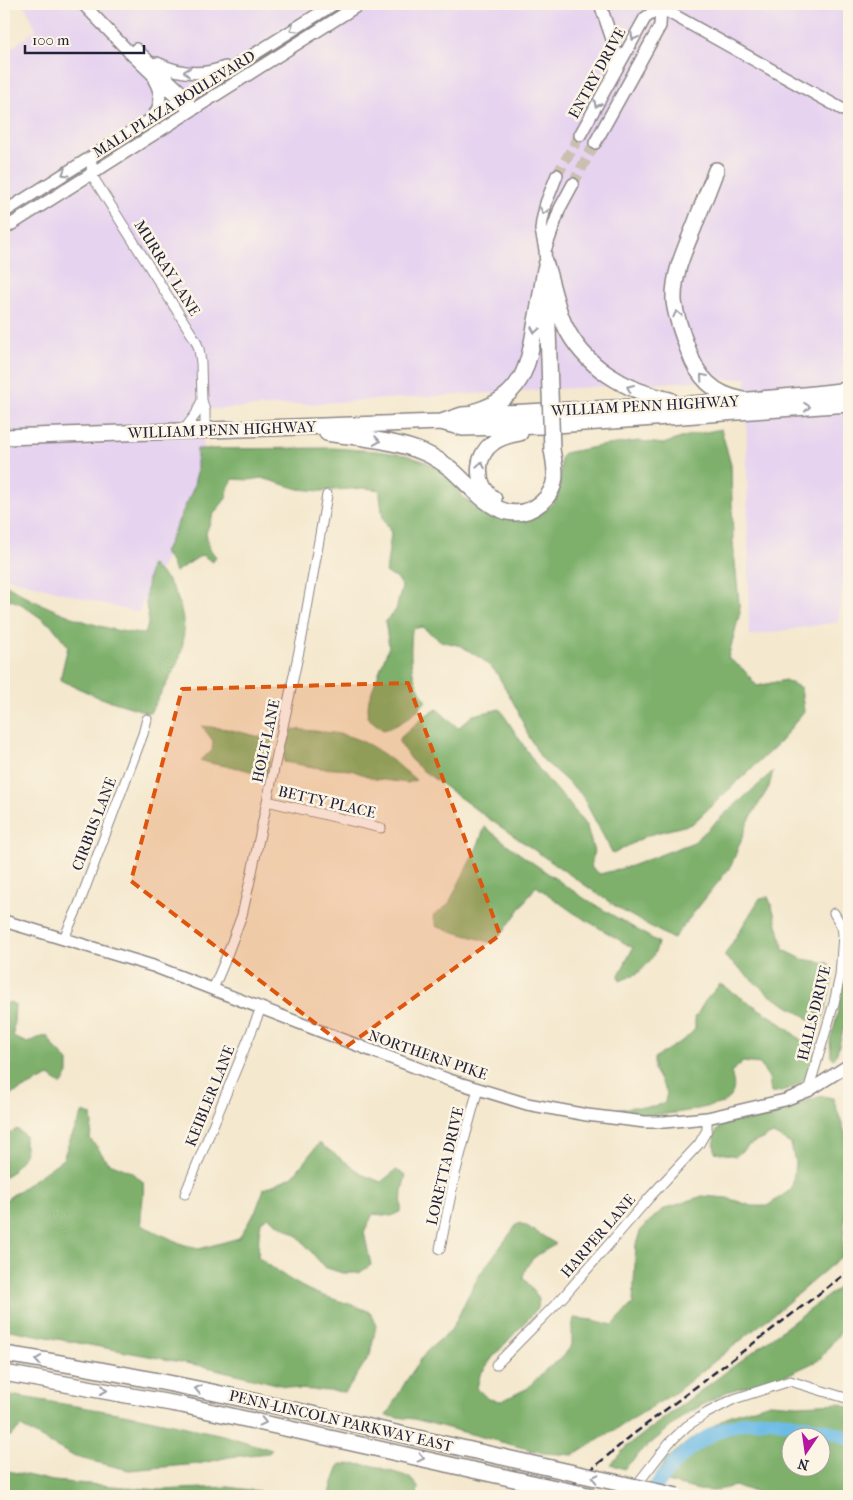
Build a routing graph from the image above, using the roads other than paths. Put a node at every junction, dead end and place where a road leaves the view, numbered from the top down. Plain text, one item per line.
1 (83, 4) edge
2 (334, 4) edge
3 (360, 4) edge
4 (600, 4) edge
5 (657, 6) edge
6 (105, 26) junction
7 (136, 49) junction
8 (250, 57) junction
9 (149, 72) junction
10 (614, 73) junction
11 (183, 99) junction
12 (191, 110) junction
13 (849, 113) edge
14 (151, 119) junction
15 (580, 135) tunnel mouth
16 (595, 143) tunnel mouth
17 (92, 156) junction
18 (716, 170) dead end
19 (91, 174) junction
20 (558, 175) tunnel mouth
21 (573, 184) tunnel mouth
22 (4, 212) edge
23 (4, 229) edge
24 (546, 257) junction
25 (849, 390) edge
26 (202, 400) junction
27 (751, 401) junction
28 (694, 404) junction
29 (849, 404) edge
30 (462, 415) junction
31 (441, 422) junction
32 (565, 424) junction
33 (294, 427) junction
34 (205, 430) junction
35 (182, 431) junction
36 (4, 437) edge
37 (552, 450) junction
38 (327, 495) dead end
39 (147, 719) dead end
40 (267, 802) junction
41 (381, 828) dead end
42 (834, 913) dead end
43 (4, 921) edge
44 (64, 938) junction
45 (213, 989) junction
46 (261, 1008) junction
47 (849, 1065) edge
48 (478, 1089) junction
49 (808, 1091) junction
50 (707, 1118) junction
51 (185, 1194) dead end
52 (440, 1249) dead end
53 (4, 1354) edge
54 (496, 1365) dead end
55 (4, 1373) edge
56 (849, 1399) edge
57 (592, 1496) edge
58 (628, 1496) edge
59 (677, 1496) edge

1 - 6 street
2 -> 8 street, MALL PLAZA BOULEVARD
3 - 12 street, MALL PLAZA BOULEVARD
4 - 10 street
5 -> 10 street, ENTRY DRIVE
5 - 13 street
5 - 16 street
6 - 7 street
6 - 9 street
8 -> 7 street
7 - 11 street
8 - 11 street, MALL PLAZA BOULEVARD
9 - 11 street
9 - 14 street
10 -> 15 street, ENTRY DRIVE
11 - 12 street
11 - 14 street, MALL PLAZA BOULEVARD
12 - 19 street, MALL PLAZA BOULEVARD
14 - 17 street, MALL PLAZA BOULEVARD
17 - 19 street
17 -> 22 street, MALL PLAZA BOULEVARD
27 -> 18 highway
19 - 23 street, MALL PLAZA BOULEVARD
19 - 26 street, MURRAY LANE
20 -> 24 street
21 - 24 street
28 -> 24 highway
24 -> 30 highway
24 - 37 highway, bridge
25 - 27 highway, WILLIAM PENN HIGHWAY
26 - 34 street, MURRAY LANE
26 - 35 street
27 - 28 highway, WILLIAM PENN HIGHWAY
28 - 30 highway, WILLIAM PENN HIGHWAY
32 -> 29 highway, WILLIAM PENN HIGHWAY
30 - 31 highway, WILLIAM PENN HIGHWAY
31 - 32 highway, WILLIAM PENN HIGHWAY
31 - 33 highway, WILLIAM PENN HIGHWAY
37 -> 32 highway
33 - 34 highway, WILLIAM PENN HIGHWAY
33 -> 37 highway
34 - 35 highway, WILLIAM PENN HIGHWAY
35 - 36 highway, WILLIAM PENN HIGHWAY
38 - 40 street, HOLT LANE
39 - 44 street, CIRBUS LANE
40 - 41 street, BETTY PLACE
40 - 45 street, HOLT LANE
42 - 49 street, HALLS DRIVE
43 - 44 street, NORTHERN PIKE
44 - 45 street, NORTHERN PIKE
45 - 46 street, NORTHERN PIKE
46 - 48 street, NORTHERN PIKE
46 - 51 street, KEIBLER LANE
47 - 49 street, NORTHERN PIKE
48 - 50 street, NORTHERN PIKE
48 - 52 street, LORETTA DRIVE
49 - 50 street, NORTHERN PIKE
50 - 54 street, HARPER LANE
59 -> 53 highway, PENN-LINCOLN PARKWAY EAST, bridge
55 -> 57 highway, PENN-LINCOLN PARKWAY EAST, bridge
56 - 58 street

